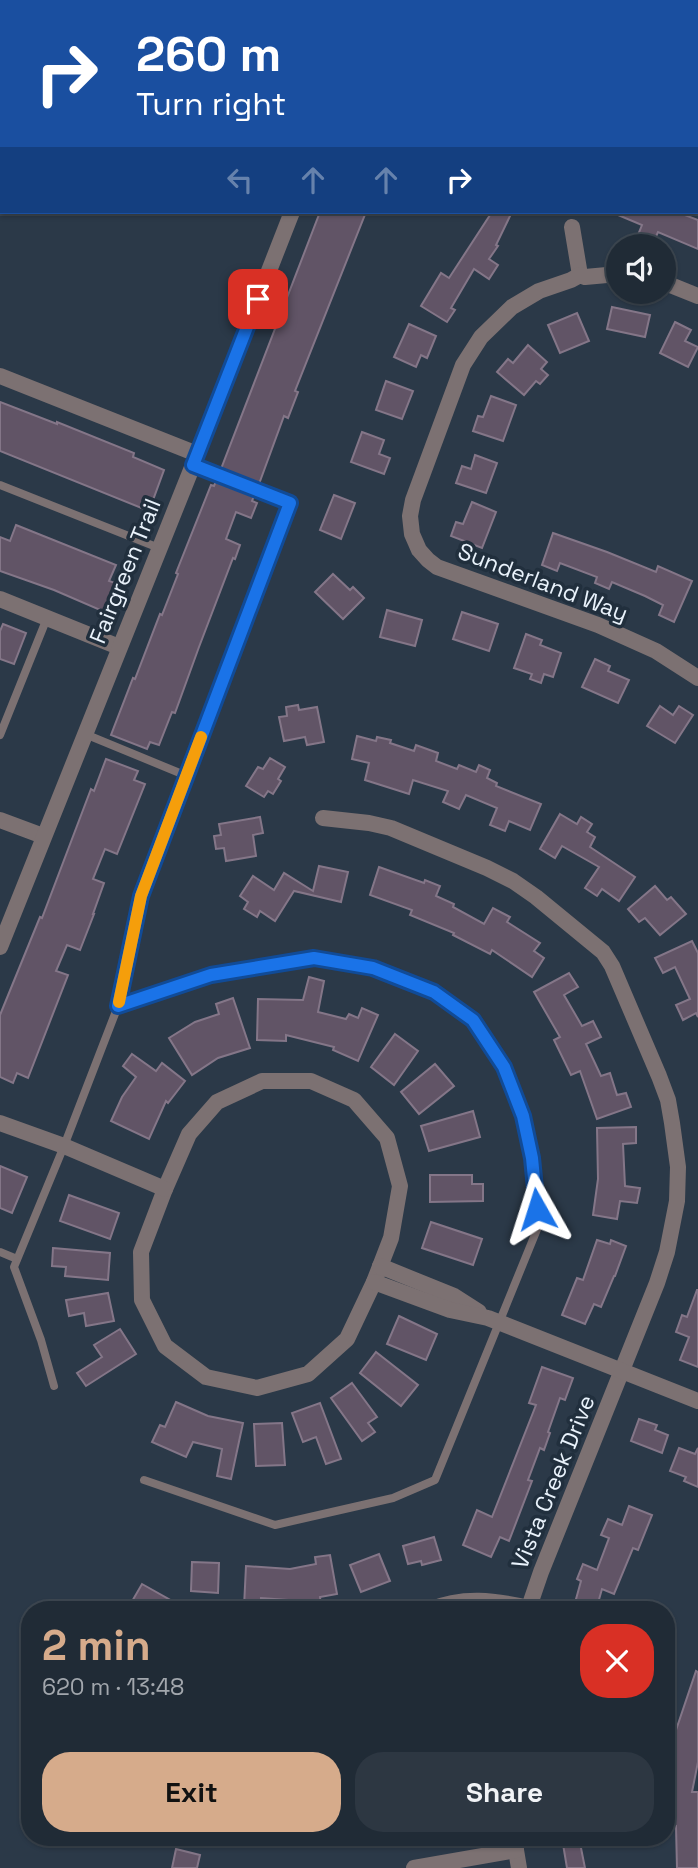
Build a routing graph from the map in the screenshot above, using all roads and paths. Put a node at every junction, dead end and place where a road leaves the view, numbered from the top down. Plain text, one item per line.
1 (291, 214) edge
2 (572, 227) dead end
3 (580, 275) junction
4 (606, 275) edge
5 (676, 287) edge
6 (698, 296) edge
7 (0, 376) edge
8 (195, 459) junction
9 (0, 485) edge
10 (159, 548) junction
11 (0, 599) edge
12 (47, 618) junction
13 (119, 647) junction
14 (698, 678) edge
15 (0, 706) edge
16 (10, 710) junction
17 (85, 734) junction
18 (0, 735) edge
19 (187, 776) junction
20 (323, 818) dead end
21 (0, 820) edge
22 (43, 836) junction
23 (0, 947) edge
24 (118, 1006) junction
25 (0, 1123) edge
26 (64, 1146) junction
27 (164, 1189) junction
28 (0, 1252) edge
29 (17, 1259) junction
30 (377, 1274) junction
31 (493, 1320) junction
32 (621, 1371) junction
33 (54, 1386) dead end
34 (698, 1401) edge
35 (144, 1480) dead end
36 (458, 1601) edge
37 (484, 1601) edge
38 (531, 1601) edge
39 (507, 1846) edge
40 (515, 1846) edge
41 (414, 1868) edge
42 (519, 1868) edge

1 - 8 street, Fairgreen Trail
2 - 3 street
3 - 4 street, Sunderland Way
3 - 14 street, Sunderland Way
5 - 6 street
7 - 8 street
8 - 10 street, Fairgreen Trail
8 - 19 lane
9 - 10 lane
10 - 13 street, Fairgreen Trail
11 - 12 street
12 - 13 street
12 - 16 lane
13 - 17 street, Fairgreen Trail
15 - 16 lane
16 - 18 lane
17 - 19 lane
17 - 22 street, Fairgreen Trail
19 - 24 lane
20 - 32 street, Vista Creek Drive
21 - 22 street
22 - 23 street, Fairgreen Trail
24 - 26 lane
24 - 31 lane
25 - 26 street
26 - 27 street
26 - 29 lane
27 - 30 street
27 - 30 street
28 - 29 lane
29 - 33 lane
30 - 31 street
31 - 32 street
31 - 35 lane
32 - 34 street
32 - 38 street, Vista Creek Drive
36 - 37 street
39 - 41 street
40 - 42 street

